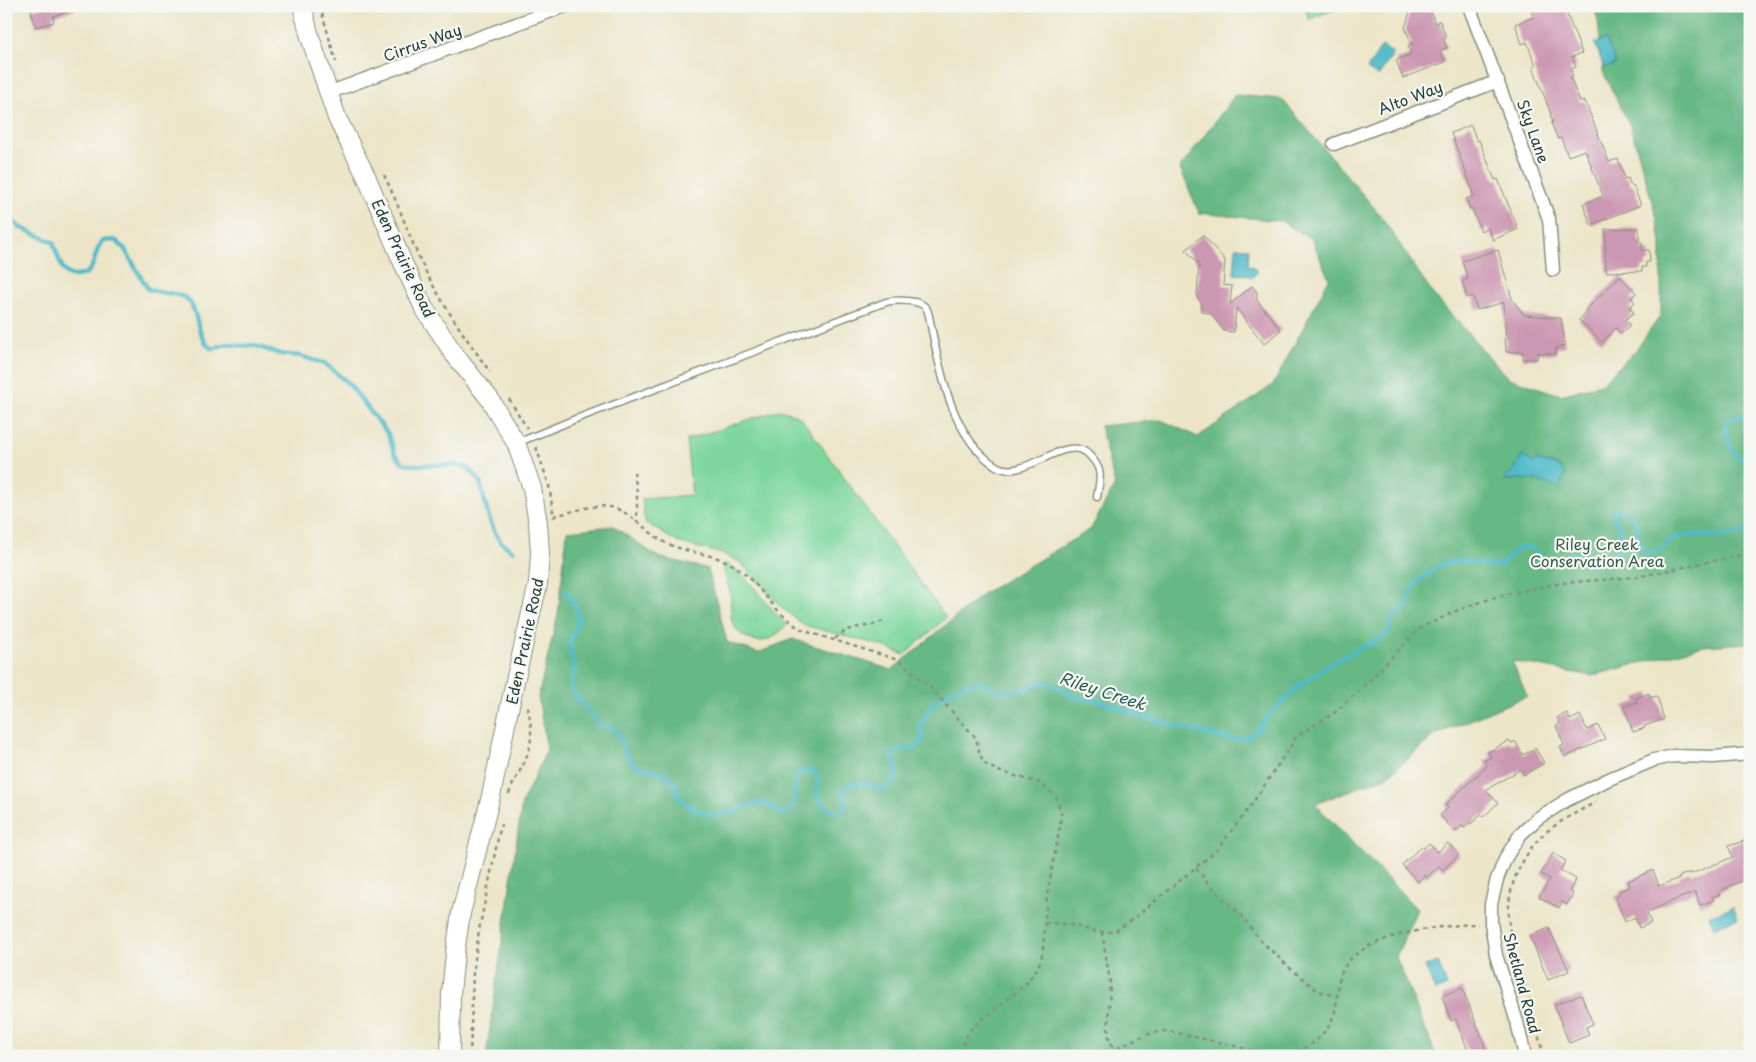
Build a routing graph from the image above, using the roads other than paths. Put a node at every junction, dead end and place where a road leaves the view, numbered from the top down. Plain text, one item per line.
1 (302, 6) edge
2 (564, 6) edge
3 (1469, 6) edge
4 (1498, 81) junction
5 (328, 93) junction
6 (1334, 144) dead end
7 (1553, 270) dead end
8 (516, 443) junction
9 (1097, 497) dead end
10 (1750, 754) edge
11 (450, 1056) edge
12 (1525, 1056) edge

1 - 5 street, Eden Prairie Road
2 - 5 street, Cirrus Way
3 - 4 street, Sky Lane
4 - 6 street, Alto Way
4 - 7 street, Sky Lane
5 - 8 street, Eden Prairie Road
8 - 9 lane
8 - 11 street, Eden Prairie Road
10 - 12 street, Shetland Road

